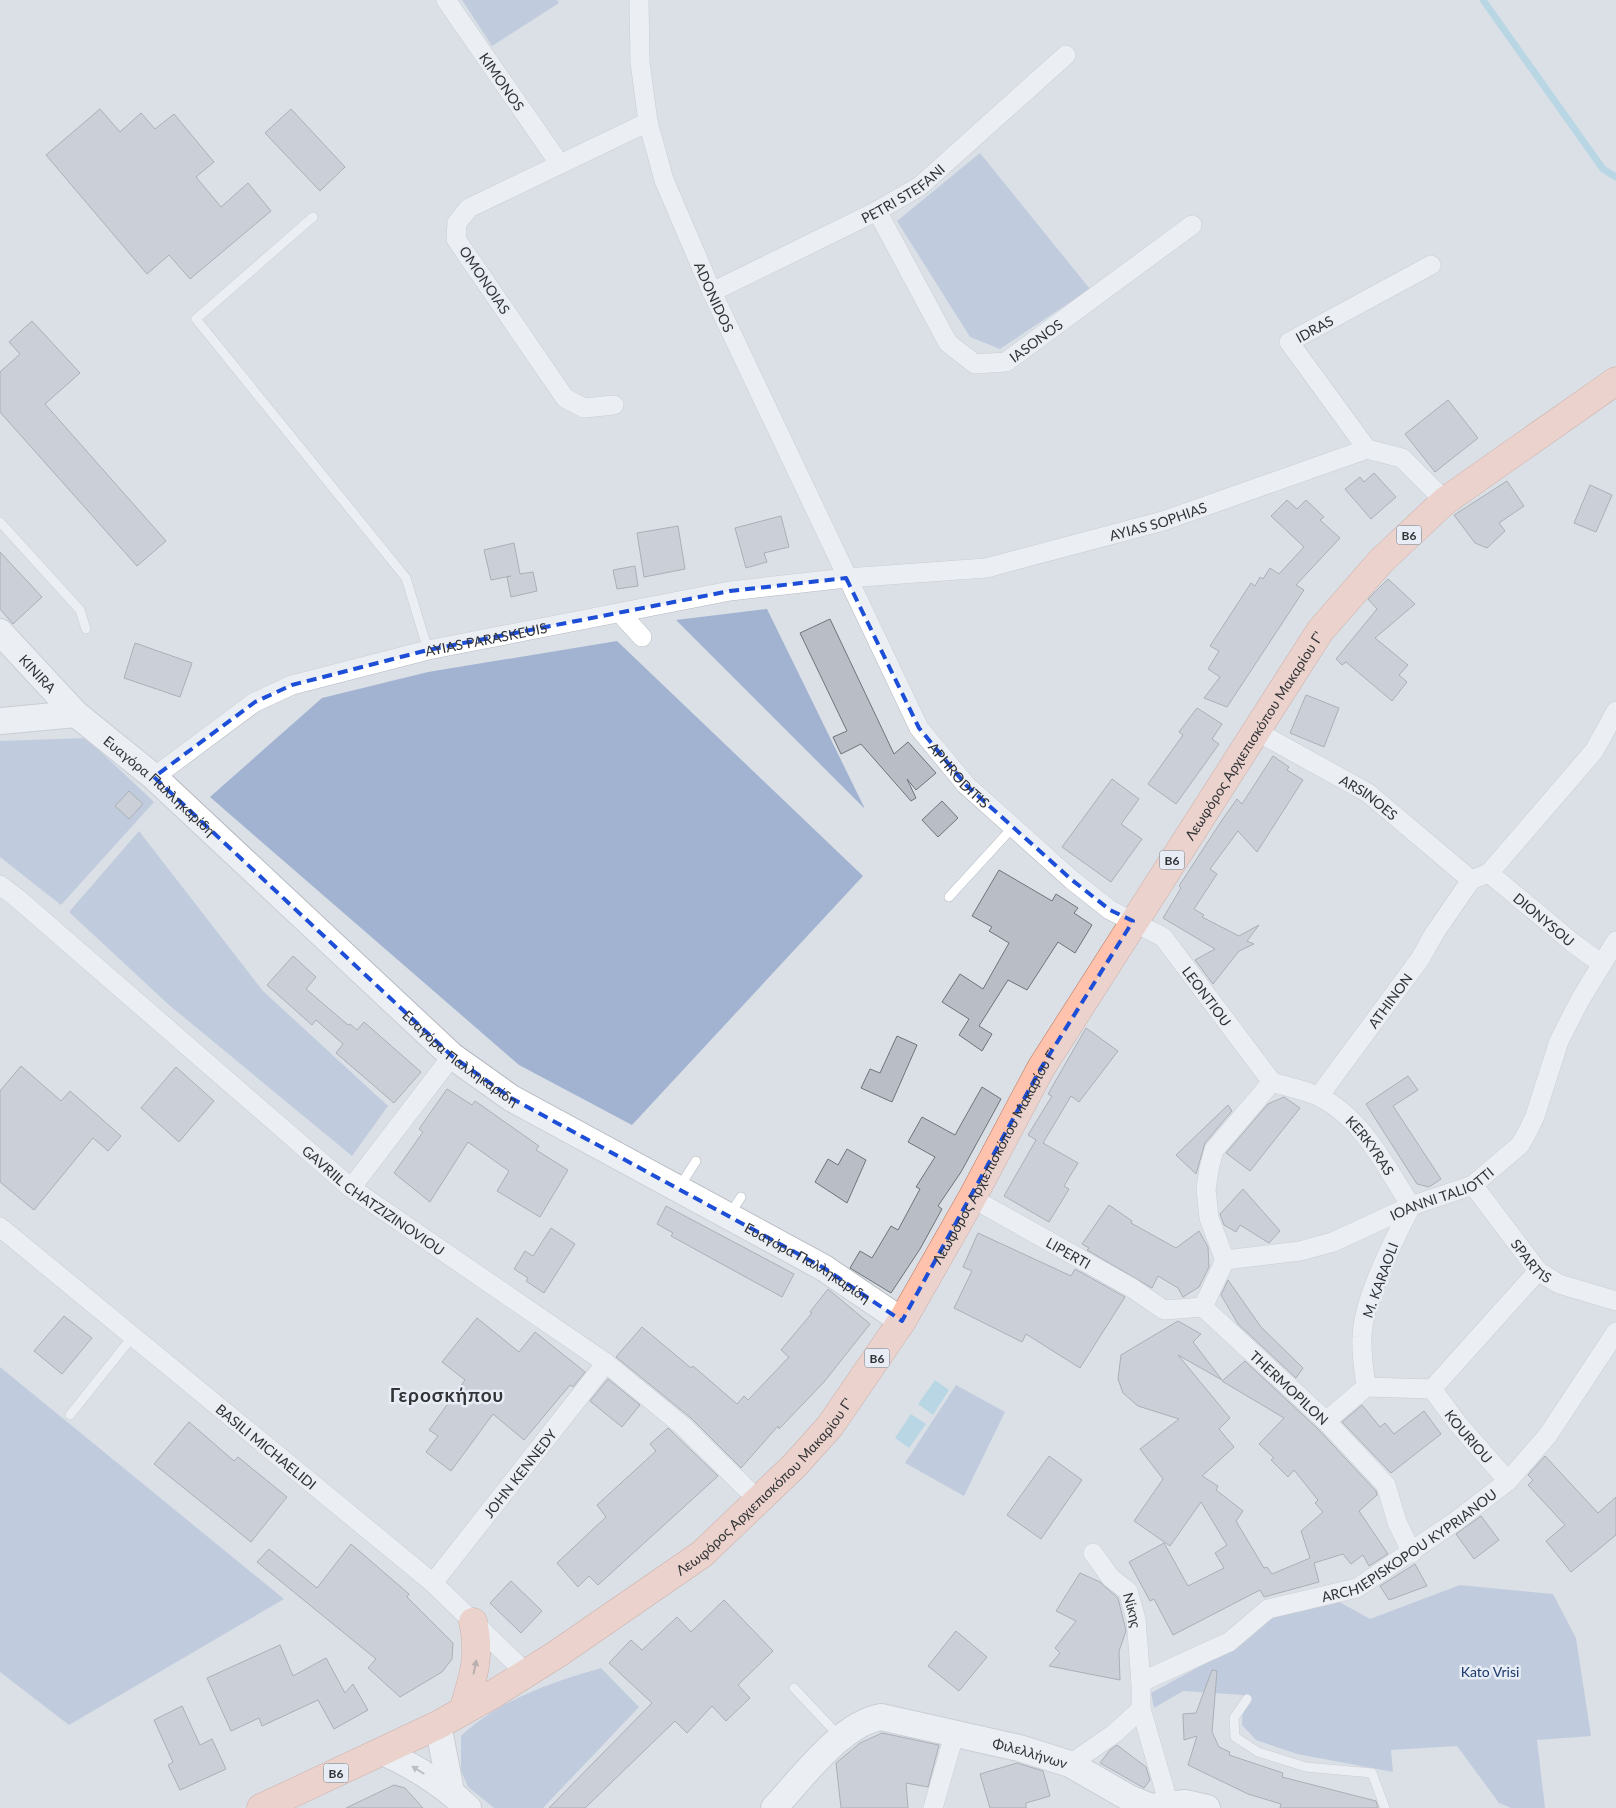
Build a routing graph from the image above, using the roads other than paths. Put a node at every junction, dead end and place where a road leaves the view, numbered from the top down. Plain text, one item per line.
1 (446, 0) edge
2 (640, 0) edge
3 (1066, 55) dead end
4 (648, 122) junction
5 (559, 163) junction
6 (876, 211) junction
7 (313, 217) dead end
8 (1192, 225) dead end
9 (1431, 265) dead end
10 (712, 292) junction
11 (1613, 387) edge
12 (614, 405) dead end
13 (1368, 449) junction
14 (1445, 501) junction
15 (0, 522) edge
16 (846, 578) junction
17 (620, 613) junction
18 (86, 628) dead end
19 (0, 632) edge
20 (642, 637) dead end
21 (428, 650) junction
22 (1616, 712) edge
23 (76, 714) junction
24 (0, 721) edge
25 (1256, 731) junction
26 (154, 777) junction
27 (1013, 827) junction
28 (1489, 873) junction
29 (1471, 880) junction
30 (0, 886) edge
31 (950, 897) dead end
32 (1133, 921) junction
33 (1616, 941) edge
34 (1602, 964) junction
35 (452, 1056) junction
36 (1272, 1082) junction
37 (1319, 1096) junction
38 (696, 1161) dead end
39 (1473, 1185) junction
40 (351, 1188) junction
41 (678, 1189) junction
42 (972, 1198) junction
43 (1411, 1206) junction
44 (0, 1227) edge
45 (1225, 1260) junction
46 (1538, 1271) junction
47 (1616, 1301) edge
48 (1203, 1307) junction
49 (902, 1321) junction
50 (1616, 1332) edge
51 (133, 1336) junction
52 (606, 1363) junction
53 (1366, 1387) junction
54 (1432, 1389) junction
55 (70, 1415) dead end
56 (1326, 1421) junction
57 (1508, 1481) junction
58 (758, 1500) junction
59 (1093, 1553) dead end
60 (1412, 1553) junction
61 (433, 1583) junction
62 (473, 1622) junction
63 (526, 1673) junction
64 (1141, 1682) junction
65 (794, 1688) dead end
66 (1247, 1699) dead end
67 (1141, 1710) junction
68 (463, 1711) junction
69 (438, 1725) junction
70 (955, 1732) junction
71 (841, 1737) junction
72 (383, 1752) junction
73 (1070, 1764) junction
74 (459, 1800) edge
75 (1170, 1806) edge
76 (261, 1808) edge
77 (774, 1808) edge
78 (933, 1808) edge
79 (1207, 1808) edge
80 (1385, 1808) edge

1 - 5 street, KIMONOS
2 - 4 street, ADONIDOS
3 - 6 street, PETRI STEFANI
4 - 5 street, OMONOIAS
4 - 10 street, ADONIDOS
5 - 12 street, OMONOIAS
6 - 8 street, IASONOS
6 - 10 street, PETRI STEFANI
7 - 21 lane
9 - 13 street, IDRAS
10 - 16 street, ADONIDOS
11 - 14 main road, Λεωφόρος Αρχιεπισκόπου Μακαρίου Γ' / B6
13 - 14 street
13 - 16 street, AYIAS SOPHIAS
14 - 25 main road, Λεωφόρος Αρχιεπισκόπου Μακαρίου Γ' / B6
15 - 18 lane
16 - 17 street, AYIAS PARASKEUIS
16 - 27 street, APHRODITIS
17 - 20 street
17 - 21 street, AYIAS PARASKEUIS
19 - 23 main road, KINIRA
21 - 26 street, AYIAS PARASKEUIS
22 - 28 street
23 - 24 main road
23 - 26 main road, Ευαγόρα Παλληκαρίδη
25 - 29 street, ARSINOES
25 - 32 main road, Λεωφόρος Αρχιεπισκόπου Μακαρίου Γ' / B6
26 - 35 main road, Ευαγόρα Παλληκαρίδη
27 - 31 lane
27 - 32 street, APHRODITIS
28 - 29 street
28 - 34 street, DIONYSOU
29 - 37 street, ATHINON
30 - 40 street, GAVRIIL CHATZIZINOVIOU
32 - 36 street, LEONTIOU
32 - 42 main road, Λεωφόρος Αρχιεπισκόπου Μακαρίου Γ' / B6
33 - 34 street, IOANNI TALIOTTI
34 - 39 street, IOANNI TALIOTTI
35 - 40 street
35 - 41 main road, Ευαγόρα Παλληκαρίδη
36 - 37 street
36 - 45 street
37 - 43 street, KERKYRAS
38 - 41 lane
39 - 43 street, IOANNI TALIOTTI
39 - 46 street, SPARTIS
40 - 52 street, GAVRIIL CHATZIZINOVIOU
41 - 49 main road, Ευαγόρα Παλληκαρίδη
42 - 48 street, LIPERTI
42 - 49 main road, Λεωφόρος Αρχιεπισκόπου Μακαρίου Γ' / B6
43 - 45 street, IOANNI TALIOTTI
43 - 53 street, M. KARAOLI
44 - 51 street, BASILI MICHAELIDI
45 - 48 street
46 - 47 street, SPARTIS
46 - 54 street
48 - 56 street, THERMOPILON
49 - 58 main road, Λεωφόρος Αρχιεπισκόπου Μακαρίου Γ' / B6
50 - 57 street, ARCHIEPISKOPOU KYPRIANOU
51 - 55 lane
51 - 61 street, BASILI MICHAELIDI
52 - 58 street, GAVRIIL CHATZIZINOVIOU
52 - 61 street, JOHN KENNEDY
53 - 54 street
53 - 56 street, THERMOPILON
54 - 57 street, KOURIOU
56 - 60 street
57 - 60 street, ARCHIEPISKOPOU KYPRIANOU
58 - 63 main road, Λεωφόρος Αρχιεπισκόπου Μακαρίου Γ' / B6
59 - 64 street, Νίκης
60 - 64 street, ARCHIEPISKOPOU KYPRIANOU
61 - 62 street, BASILI MICHAELIDI
62 - 63 street, BASILI MICHAELIDI
68 -> 62 main road
63 - 68 main road, Λεωφόρος Αρχιεπισκόπου Μακαρίου Γ' / B6
64 - 67 street, Νίκης
65 - 71 lane
66 - 80 lane
67 - 73 street
67 - 75 street, Νίκης
68 - 69 main road, Λεωφόρος Αρχιεπισκόπου Μακαρίου Γ' / B6
69 - 72 main road, Λεωφόρος Αρχιεπισκόπου Μακαρίου Γ' / B6
69 - 74 main road
70 - 71 main road, Φιλελλήνων
70 - 73 main road, Φιλελλήνων
70 - 78 street
71 - 77 main road
74 -> 72 main road
72 - 76 main road, Λεωφόρος Αρχιεπισκόπου Μακαρίου Γ' / B6
73 - 75 main road, Φιλελλήνων
75 - 79 main road, Φιλελλήνων

